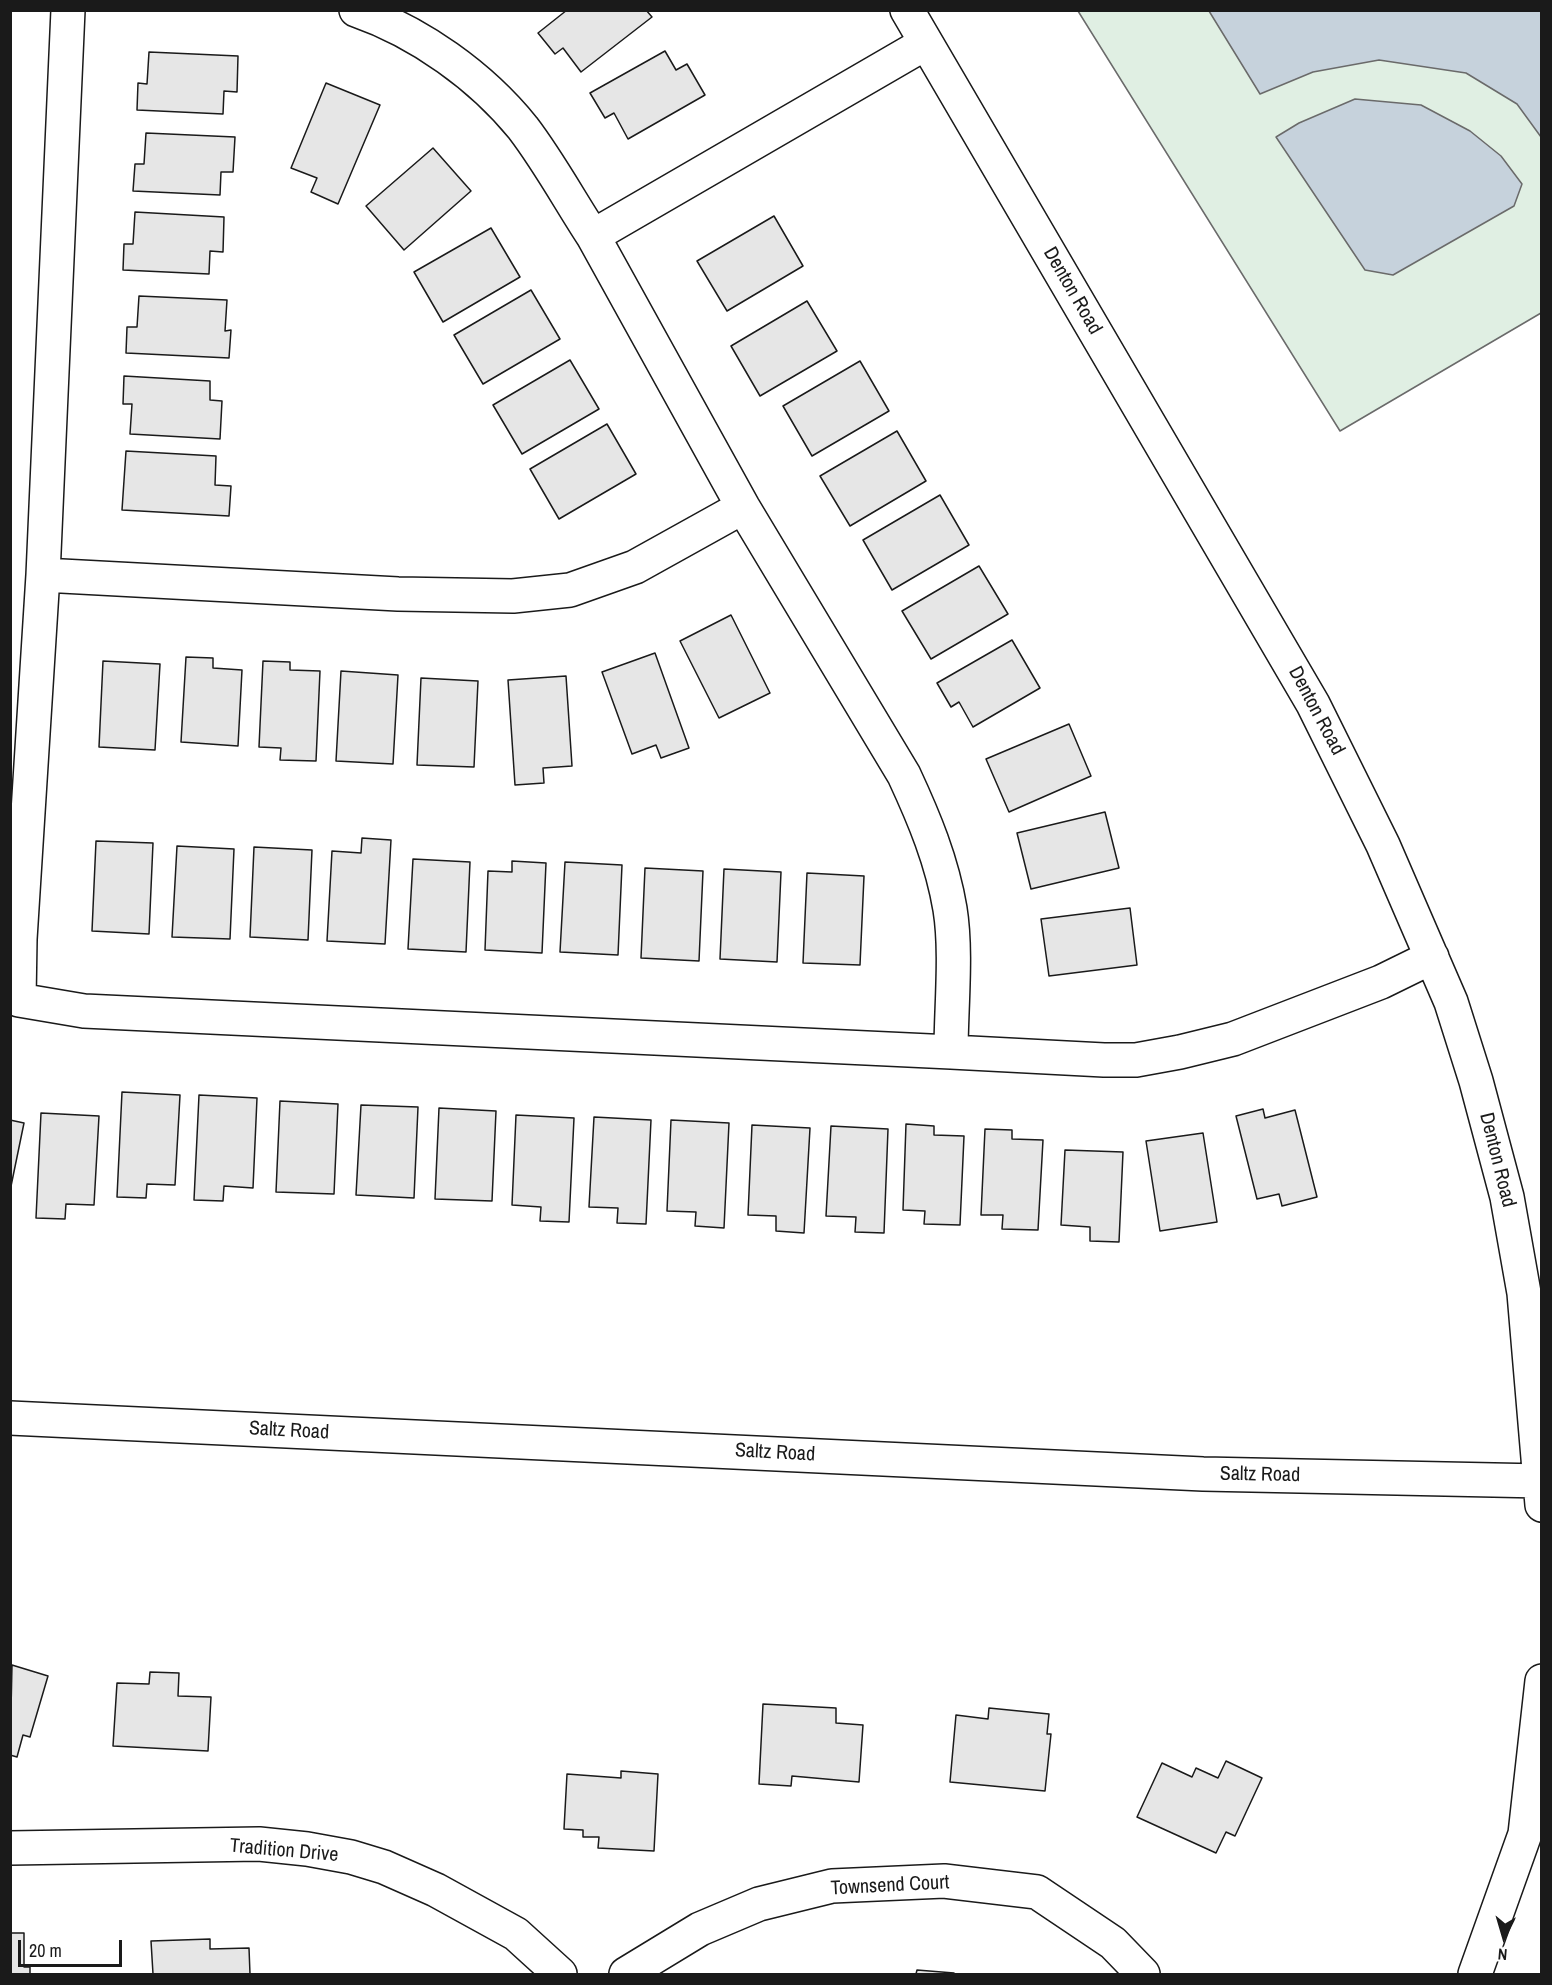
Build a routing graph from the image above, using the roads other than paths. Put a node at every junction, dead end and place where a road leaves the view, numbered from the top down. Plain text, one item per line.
1 (68, 10) edge
2 (356, 10) edge
3 (907, 10) edge
4 (926, 44) junction
5 (593, 236) junction
6 (743, 507) junction
7 (44, 575) junction
8 (1432, 957) junction
9 (951, 1052) junction
10 (10, 1418) edge
11 (1541, 1489) edge
12 (1542, 1681) edge
13 (10, 1848) edge
14 (560, 1974) edge
15 (626, 1974) edge
16 (1143, 1974) edge
17 (1475, 1974) edge

1 - 7 street
2 - 5 street
3 - 4 street, Denton Road
4 - 5 street
4 - 8 street, Denton Road
5 - 6 street
6 - 7 street
6 - 9 street
7 - 9 street
8 - 9 street
8 - 11 street, Denton Road
10 - 11 street, Saltz Road
12 - 17 street
13 - 14 street, Tradition Drive
15 - 16 street, Townsend Court

